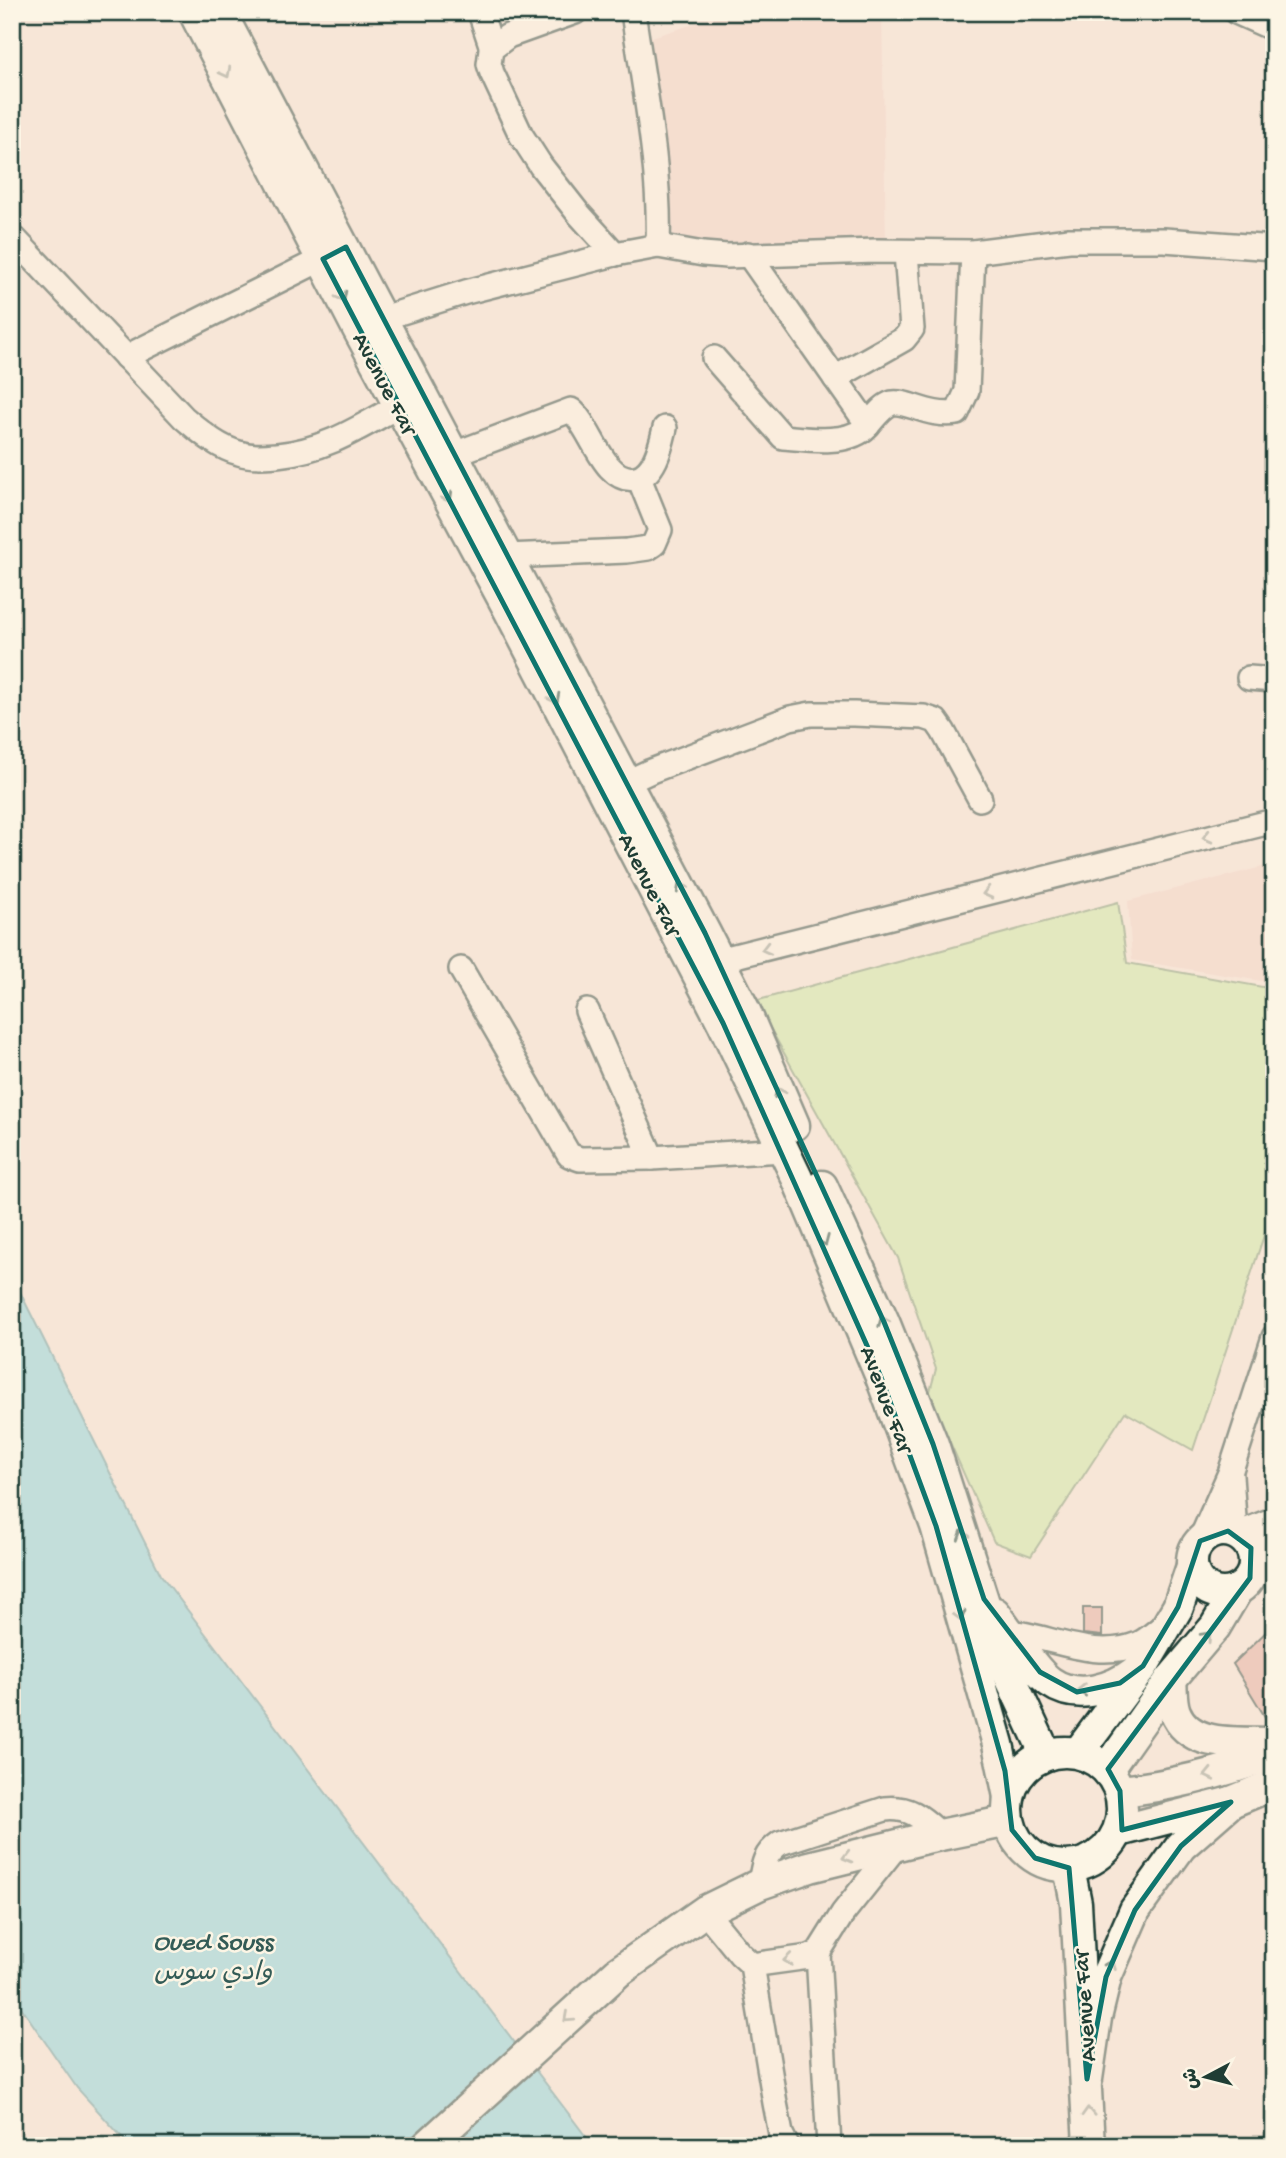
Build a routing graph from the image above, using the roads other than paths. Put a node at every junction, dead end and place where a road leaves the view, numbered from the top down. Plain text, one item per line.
1 (194, 12) edge
2 (220, 12) edge
3 (480, 12) edge
4 (575, 12) edge
5 (633, 12) edge
6 (1236, 12) edge
7 (1274, 29) edge
8 (492, 48) junction
9 (12, 236) edge
10 (658, 246) junction
11 (1274, 248) edge
12 (972, 252) junction
13 (334, 253) junction
14 (906, 253) junction
15 (615, 254) junction
16 (748, 254) junction
17 (383, 318) junction
18 (126, 357) junction
19 (714, 358) dead end
20 (835, 378) junction
21 (410, 400) junction
22 (868, 425) junction
23 (664, 428) dead end
24 (454, 454) junction
25 (639, 478) junction
26 (506, 556) junction
27 (1249, 678) dead end
28 (1274, 680) edge
29 (625, 783) junction
30 (981, 799) dead end
31 (1274, 821) edge
32 (705, 963) junction
33 (461, 969) dead end
34 (587, 1011) dead end
35 (784, 1150) junction
36 (652, 1158) junction
37 (1274, 1337) edge
38 (1266, 1392) edge
39 (1230, 1473) junction
40 (1274, 1523) edge
41 (1238, 1534) junction
42 (1196, 1553) junction
43 (1254, 1577) edge
44 (984, 1599) junction
45 (1167, 1623) junction
46 (1010, 1632) junction
47 (1143, 1666) junction
48 (1171, 1679) junction
49 (1274, 1743) edge
50 (1078, 1753) junction
51 (1274, 1754) edge
52 (1046, 1755) junction
53 (1114, 1781) junction
54 (1274, 1784) edge
55 (1231, 1802) junction
56 (1009, 1809) junction
57 (1119, 1831) junction
58 (941, 1835) junction
59 (898, 1844) junction
60 (1069, 1868) junction
61 (760, 1884) junction
62 (705, 1911) junction
63 (818, 1953) junction
64 (752, 1965) junction
65 (1087, 2078) junction
66 (427, 2146) edge
67 (787, 2146) edge
68 (829, 2146) edge
69 (1089, 2146) edge

1 -> 13 main road, Avenue Far
2 - 13 main road, Avenue Far
3 - 8 street
4 - 8 street
5 - 10 street
6 - 7 street
8 - 15 street
9 - 18 street
10 - 15 street
10 - 16 street
11 - 12 street
12 - 14 street
12 - 22 street
13 - 17 main road, Avenue Far
13 - 18 street
13 -> 21 main road, Avenue Far
14 - 16 street
14 - 20 street
15 - 17 street
16 - 20 street
17 - 21 main road, Avenue Far
18 - 21 street
19 - 22 street
20 - 22 street
21 - 24 main road, Avenue Far
21 -> 32 main road, Avenue Far
23 - 25 street
24 - 25 street
24 - 26 main road, Avenue Far
25 - 26 street
26 - 29 main road, Avenue Far
27 - 28 street
29 - 30 street
32 -> 29 main road, Avenue Far
31 -> 32 street
32 - 35 main road, Avenue Far
44 -> 32 main road, Avenue Far
33 - 36 street
34 - 36 street
35 - 36 street
35 -> 56 main road, Avenue Far
37 - 38 street
38 - 39 street
39 - 41 street
39 - 42 street
40 - 41 main road
41 - 42 main road
41 - 43 main road
42 - 43 main road
42 - 45 main road
48 -> 43 main road
44 - 46 main road
44 - 52 main road, Avenue Far
45 - 46 street
45 - 47 main road
47 -> 46 main road
47 - 50 main road
48 - 49 main road
48 - 53 main road
50 - 52 main road
50 - 53 main road
51 -> 53 main road
52 - 56 main road
53 - 57 main road
54 - 55 main road
55 - 57 main road
65 -> 55 main road
56 - 58 main road
56 - 60 main road
57 - 60 main road
58 - 59 main road
58 - 61 street
59 -> 61 main road
59 - 63 street
60 - 65 main road, Avenue Far
61 - 62 main road
62 - 64 street
62 -> 66 main road
63 -> 64 street
63 - 68 street
64 - 67 street
69 -> 65 main road, Avenue Far

